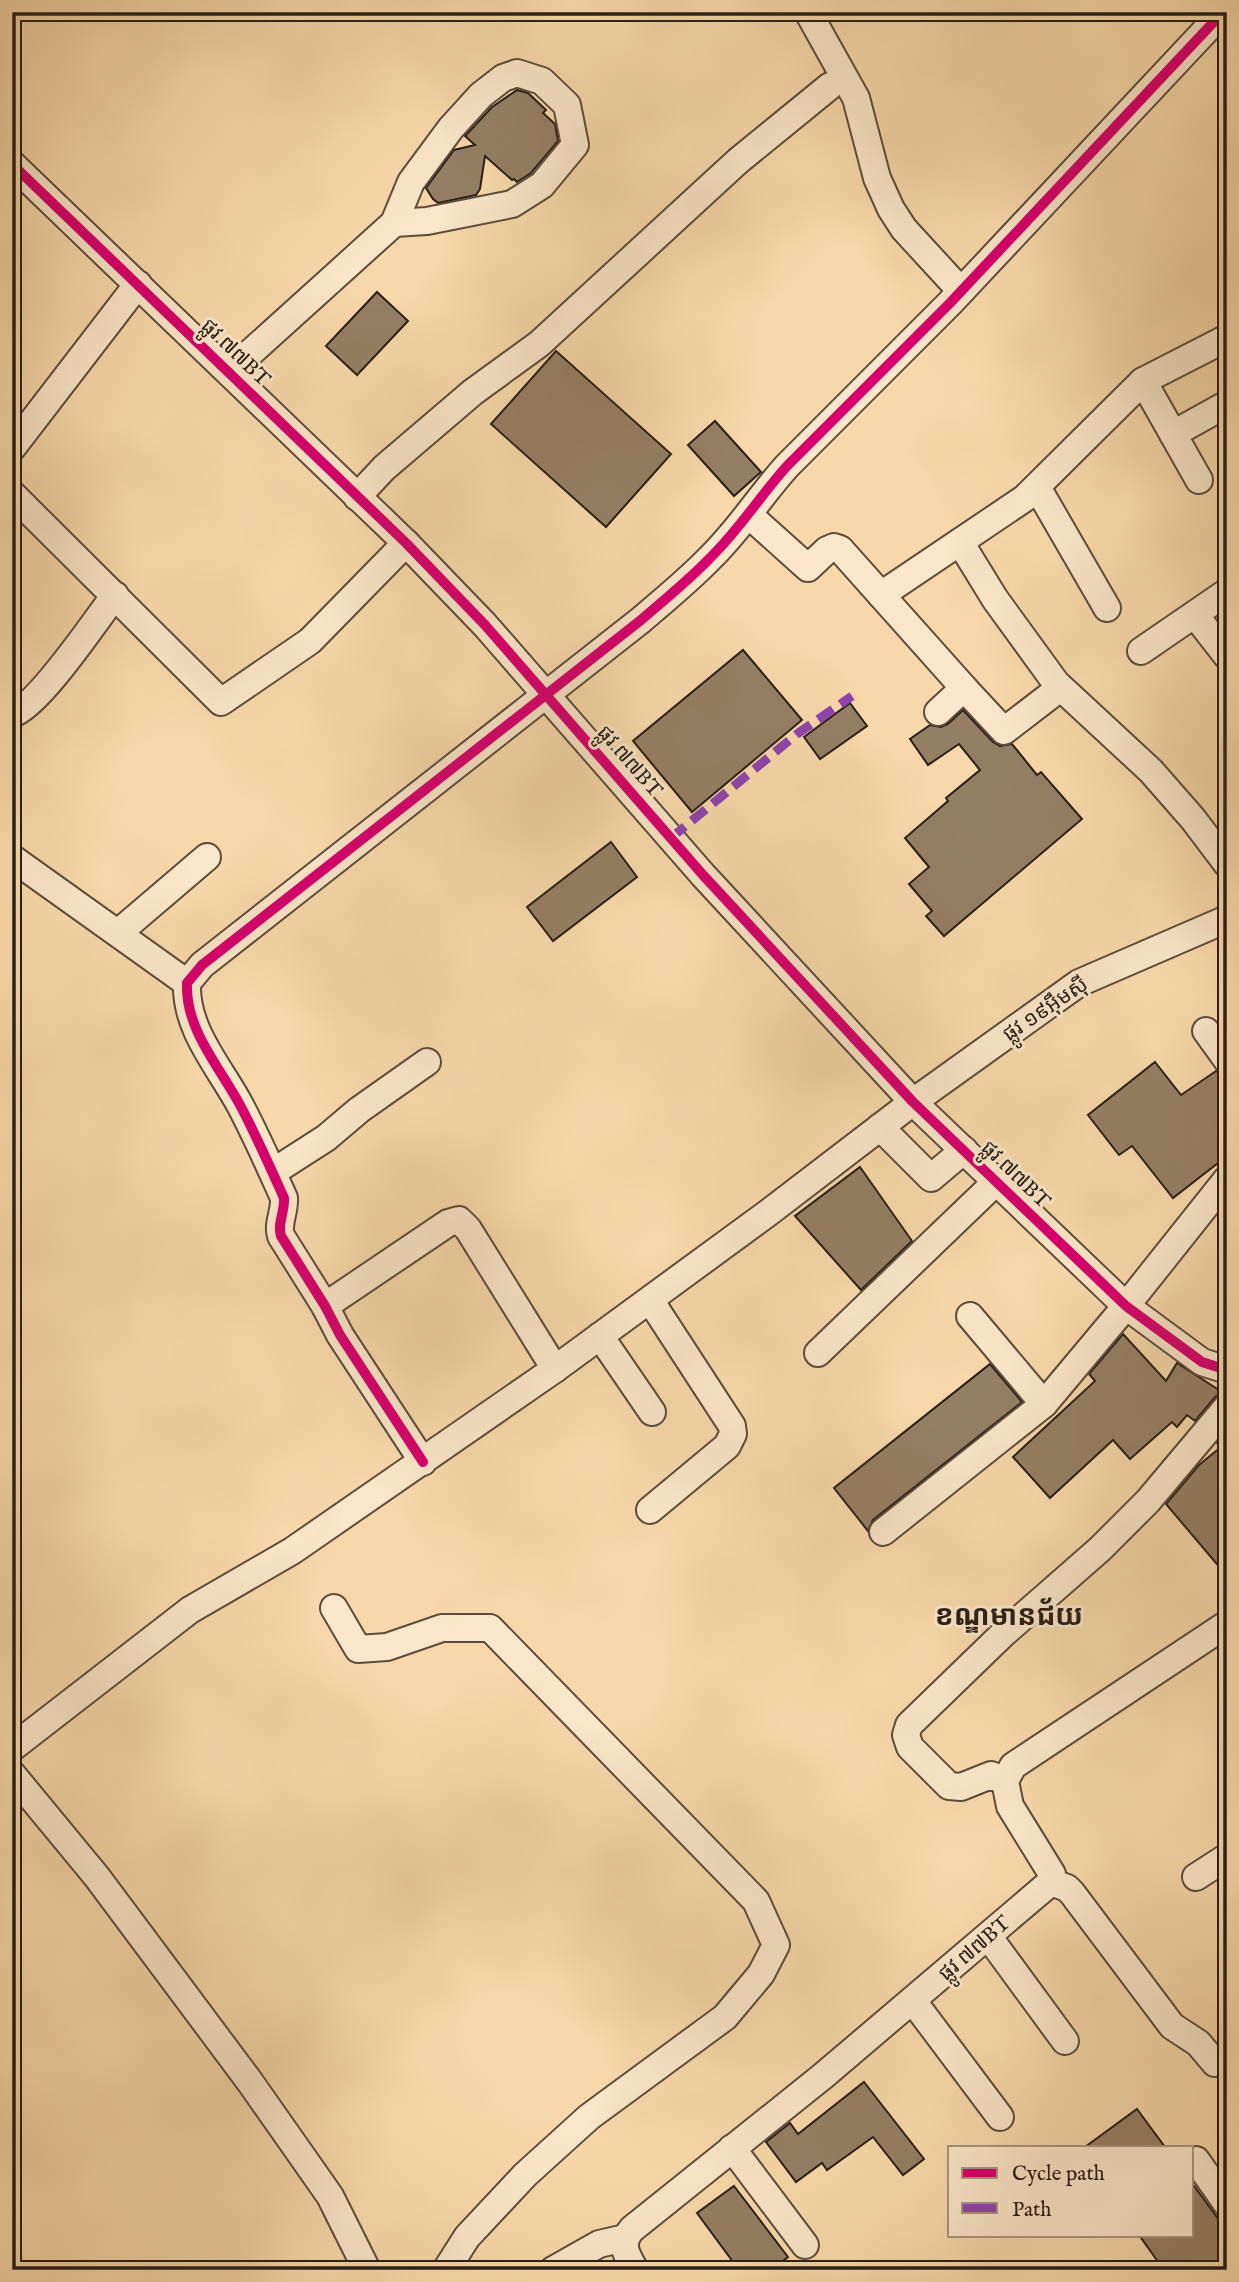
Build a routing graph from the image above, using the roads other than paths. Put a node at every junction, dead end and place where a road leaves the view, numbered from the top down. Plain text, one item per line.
1 (808, 12) edge
2 (1223, 12) edge
3 (830, 86) dead end
4 (12, 164) edge
5 (394, 223) junction
6 (138, 284) junction
7 (961, 291) junction
8 (1227, 338) edge
9 (229, 372) junction
10 (1143, 382) junction
11 (1227, 404) edge
12 (1173, 434) junction
13 (12, 447) edge
14 (1199, 480) dead end
15 (1037, 487) junction
16 (12, 494) edge
17 (357, 497) junction
18 (749, 515) junction
19 (960, 542) junction
20 (406, 543) junction
21 (1227, 592) edge
22 (115, 596) junction
23 (881, 596) junction
24 (1107, 608) dead end
25 (1195, 615) junction
26 (1141, 651) dead end
27 (1227, 656) edge
28 (964, 688) junction
29 (1060, 688) junction
30 (547, 694) junction
31 (938, 712) dead end
32 (12, 714) edge
33 (207, 857) dead end
34 (12, 858) edge
35 (1227, 864) edge
36 (1227, 919) edge
37 (118, 933) junction
38 (187, 983) junction
39 (1206, 1031) dead end
40 (1227, 1060) edge
41 (427, 1062) dead end
42 (913, 1102) junction
43 (880, 1127) junction
44 (964, 1150) junction
45 (273, 1172) junction
46 (1227, 1179) edge
47 (997, 1181) junction
48 (650, 1300) junction
49 (325, 1306) junction
50 (1126, 1306) junction
51 (970, 1316) dead end
52 (600, 1336) junction
53 (818, 1353) dead end
54 (555, 1369) junction
55 (1227, 1370) edge
56 (1044, 1404) junction
57 (1227, 1407) edge
58 (652, 1412) dead end
59 (423, 1462) junction
60 (650, 1510) dead end
61 (883, 1532) dead end
62 (334, 1608) dead end
63 (1227, 1624) edge
64 (12, 1748) edge
65 (12, 1774) edge
66 (1005, 1781) junction
67 (1227, 1857) edge
68 (1196, 1877) dead end
69 (1051, 1882) junction
70 (988, 1937) junction
71 (913, 2001) junction
72 (1065, 2041) dead end
73 (1215, 2063) dead end
74 (1000, 2118) dead end
75 (732, 2148) junction
76 (1196, 2160) dead end
77 (1227, 2204) edge
78 (625, 2238) junction
79 (805, 2245) dead end
80 (367, 2270) edge
81 (446, 2270) edge
82 (553, 2270) edge
83 (635, 2270) edge

1 - 7 street
2 - 7 street
3 - 17 street
4 - 6 street, ផ្លូវ ៧៧BT
5 - 5 street
5 - 9 street
6 - 9 street, ផ្លូវ ៧៧BT
6 - 13 street
7 - 18 street
8 - 10 street
9 - 17 street, ផ្លូវ ៧៧BT
10 - 12 street
10 - 15 street
11 - 12 street
12 - 14 street
15 - 19 street
15 - 24 street
16 - 22 street
17 - 20 street, ផ្លូវ ៧៧BT
18 - 23 street
18 - 30 street
19 - 23 street
19 - 29 street
20 - 22 street
20 - 30 street, ផ្លូវ ៧៧BT
21 - 25 street
22 - 32 street
23 - 28 street
25 - 26 street
25 - 27 street
28 - 29 street
28 - 31 street
29 - 35 street
30 - 38 street
30 - 42 street, ផ្លូវ ៧៧BT
33 - 37 street
34 - 37 street
36 - 42 street, ផ្លូវ ១៩អ៊ឹមស៊ី
37 - 38 street
38 - 45 street
39 - 40 street
41 - 45 street
42 - 43 street, ផ្លូវ ១៩អ៊ឹមស៊ី
42 - 44 street, ផ្លូវ ៧៧BT
43 - 44 street
43 - 48 street, ផ្លូវ ១៩អ៊ឹមស៊ី
44 - 47 street, ផ្លូវ ៧៧BT
45 - 49 street
46 - 50 street
47 - 50 street, ផ្លូវ ៧៧BT
47 - 53 street
48 - 52 street, ផ្លូវ ១៩អ៊ឹមស៊ី
48 - 60 street
49 - 54 street
49 - 59 street
50 - 55 street, ផ្លូវ ៧៧BT
50 - 56 street
51 - 56 street
52 - 54 street, ផ្លូវ ១៩អ៊ឹមស៊ី
52 - 58 street
54 - 59 street, ផ្លូវ ១៩អ៊ឹមស៊ី
56 - 61 street
57 - 66 street
59 - 64 street, ផ្លូវ ១៩អ៊ឹមស៊ី
62 - 81 street
63 - 66 street
65 - 80 street
66 - 69 street
67 - 68 street
69 - 70 street, ផ្លូវ ៧៧BT
69 - 73 street
70 - 71 street, ផ្លូវ ៧៧BT
70 - 72 street
71 - 74 street
71 - 75 street, ផ្លូវ ៧៧BT
75 - 78 street, ផ្លូវ ៧៧BT
75 - 79 street
76 - 77 street
78 - 82 street
78 - 83 street

